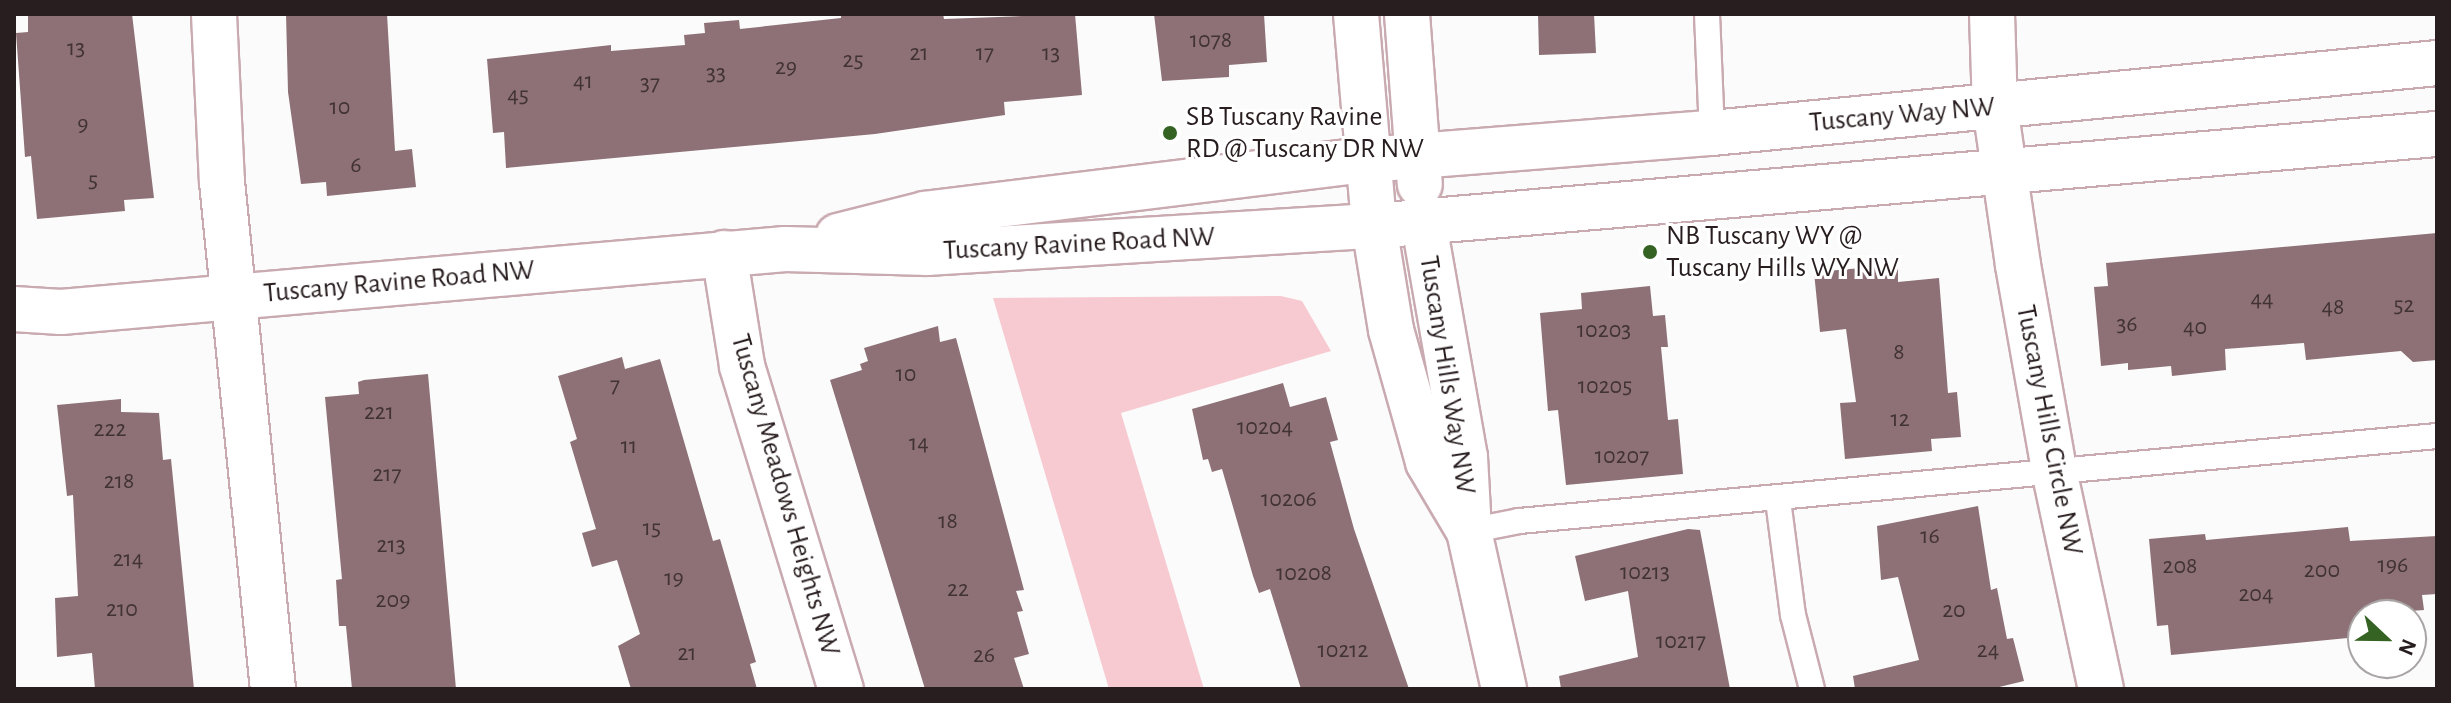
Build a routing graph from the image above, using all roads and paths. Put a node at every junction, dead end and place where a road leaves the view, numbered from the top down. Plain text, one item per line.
1 (214, 14) edge
2 (1356, 14) edge
3 (1407, 14) edge
4 (1707, 14) edge
5 (1992, 14) edge
6 (2437, 63) edge
7 (1995, 107) junction
8 (1712, 133) junction
9 (2437, 134) edge
10 (1417, 158) junction
11 (1366, 160) junction
12 (2004, 171) junction
13 (1423, 219) junction
14 (1374, 226) junction
15 (785, 249) junction
16 (724, 253) junction
17 (234, 296) junction
18 (14, 309) edge
19 (2437, 436) edge
20 (2054, 470) junction
21 (1778, 500) junction
22 (1469, 531) junction
23 (273, 689) edge
24 (841, 689) edge
25 (1504, 689) edge
26 (1812, 689) edge
27 (2101, 689) edge

1 - 17 street
2 - 11 street, Tuscany Hills Way NW
3 - 10 street, Tuscany Hills Way NW
4 - 8 lane
5 - 7 street, Tuscany Hills Circle NW
6 - 7 street, Tuscany Way NW
7 - 8 street, Tuscany Way NW
7 - 12 street, Tuscany Hills Circle NW
8 - 10 street, Tuscany Way NW
9 - 12 street
10 - 11 street, Tuscany Way NW
10 - 13 street, Tuscany Hills Way NW
11 - 14 street, Tuscany Hills Way NW
11 - 15 street, Tuscany Ravine Road NW
12 - 13 street
12 - 20 street, Tuscany Hills Circle NW
13 - 14 street
13 - 22 street, Tuscany Hills Way NW
14 - 15 street, Tuscany Ravine Road NW
14 - 22 street, Tuscany Hills Way NW
15 - 16 street, Tuscany Ravine Road NW
16 - 17 street, Tuscany Ravine Road NW
16 - 24 street, Tuscany Meadows Heights NW
17 - 18 street, Tuscany Ravine Road NW
17 - 23 street
19 - 20 lane
20 - 21 lane
20 - 27 street, Tuscany Hills Circle NW
21 - 22 lane
21 - 26 lane
22 - 25 street, Tuscany Hills Way NW

